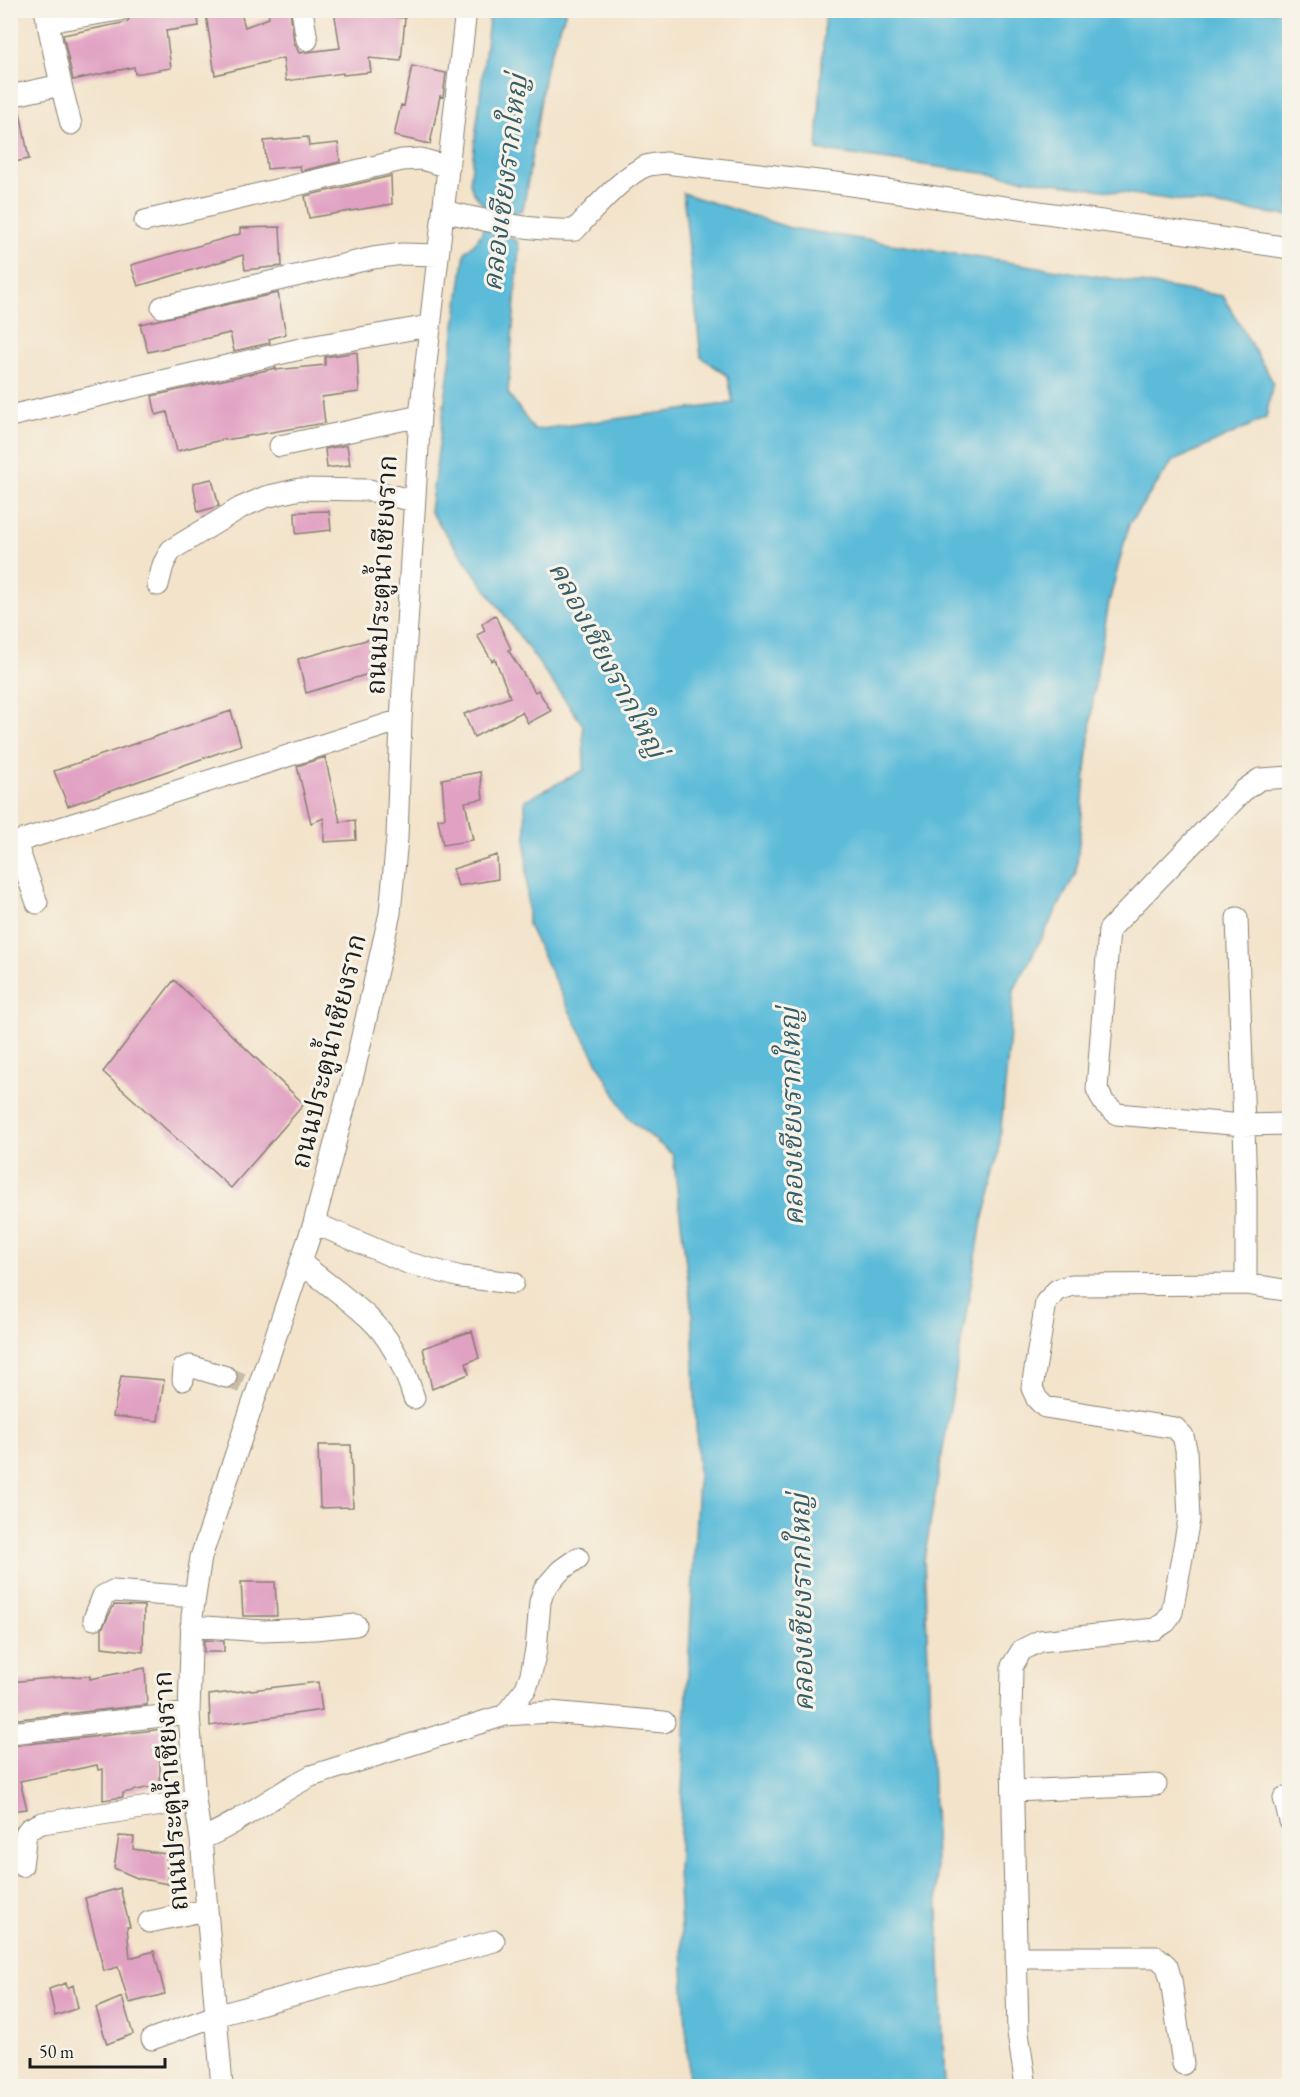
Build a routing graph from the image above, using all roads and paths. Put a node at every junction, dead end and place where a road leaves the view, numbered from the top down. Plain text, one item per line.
1 (120, 10) edge
2 (302, 10) edge
3 (466, 10) edge
4 (98, 12) edge
5 (46, 16) edge
6 (307, 40) dead end
7 (62, 85) junction
8 (10, 96) edge
9 (71, 124) dead end
10 (449, 167) junction
11 (443, 211) junction
12 (145, 221) dead end
13 (1290, 248) edge
14 (438, 255) junction
15 (162, 307) dead end
16 (429, 326) junction
17 (10, 416) edge
18 (420, 416) junction
19 (280, 446) dead end
20 (414, 501) junction
21 (158, 585) dead end
22 (402, 720) junction
23 (1290, 777) edge
24 (13, 843) edge
25 (37, 903) dead end
26 (1237, 918) dead end
27 (1290, 1124) edge
28 (1243, 1125) junction
29 (314, 1223) junction
30 (301, 1263) junction
31 (513, 1283) dead end
32 (1246, 1284) junction
33 (1290, 1291) edge
34 (183, 1380) dead end
35 (242, 1383) junction
36 (414, 1398) dead end
37 (578, 1558) dead end
38 (195, 1597) junction
39 (94, 1619) dead end
40 (356, 1625) dead end
41 (191, 1626) junction
42 (189, 1713) junction
43 (505, 1715) junction
44 (664, 1722) dead end
45 (10, 1733) edge
46 (1156, 1785) dead end
47 (1013, 1791) junction
48 (1284, 1798) dead end
49 (195, 1800) junction
50 (1290, 1821) edge
51 (201, 1839) junction
52 (22, 1866) dead end
53 (206, 1910) junction
54 (149, 1922) dead end
55 (494, 1941) dead end
56 (1016, 1957) junction
57 (215, 2016) junction
58 (152, 2039) dead end
59 (1184, 2064) dead end
60 (222, 2086) edge
61 (1026, 2086) edge

1 - 4 street
2 - 6 street
3 - 10 street, ถนนประตูน้ำเชียงราก
4 - 5 street
5 - 7 street
7 - 8 street
7 - 9 street
10 - 11 street, ถนนประตูน้ำเชียงราก
10 - 12 street
11 - 13 street
11 - 14 street, ถนนประตูน้ำเชียงราก
14 - 15 street
14 - 16 street, ถนนประตูน้ำเชียงราก
16 - 17 street
16 - 18 street, ถนนประตูน้ำเชียงราก
18 - 19 street
18 - 20 street, ถนนประตูน้ำเชียงราก
20 - 21 street
20 - 22 street, ถนนประตูน้ำเชียงราก
22 - 24 street
22 - 29 street, ถนนประตูน้ำเชียงราก
23 - 28 street
24 - 25 street
26 - 28 street
27 - 28 street
28 - 32 street
29 - 30 street, ถนนประตูน้ำเชียงราก
29 - 31 street
30 - 35 street, ถนนประตูน้ำเชียงราก
30 - 36 street
32 - 33 street
32 - 47 street
34 - 35 street
35 - 38 street, ถนนประตูน้ำเชียงราก
37 - 43 street
38 - 39 street
38 - 41 street, ถนนประตูน้ำเชียงราก
40 - 41 street
41 - 42 street, ถนนประตูน้ำเชียงราก
42 - 45 street
42 - 49 street, ถนนประตูน้ำเชียงราก
43 - 44 street
43 - 51 street
46 - 47 street
47 - 56 street
48 - 50 street
49 - 51 street, ถนนประตูน้ำเชียงราก
49 - 52 street
51 - 53 street, ถนนประตูน้ำเชียงราก
53 - 54 street
53 - 57 street, ถนนประตูน้ำเชียงราก
55 - 57 street
56 - 59 street
56 - 61 street
57 - 58 street
57 - 60 street, ถนนประตูน้ำเชียงราก

